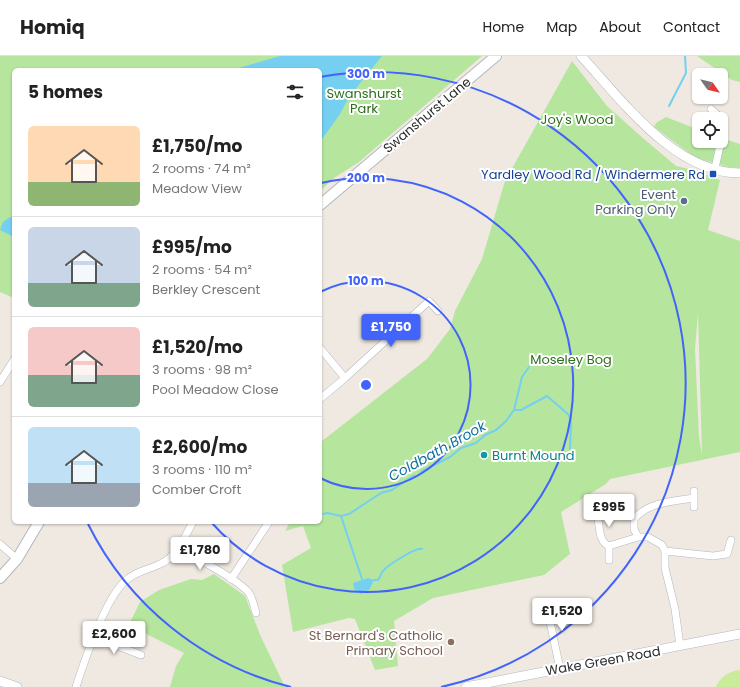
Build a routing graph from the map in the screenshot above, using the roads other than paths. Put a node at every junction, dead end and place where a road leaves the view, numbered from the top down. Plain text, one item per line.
1 (496, 56) edge
2 (581, 56) edge
3 (711, 109) dead end
4 (714, 112) edge
5 (719, 148) edge
6 (715, 168) junction
7 (740, 173) edge
8 (322, 203) edge
9 (438, 311) dead end
10 (322, 350) edge
11 (12, 363) edge
12 (345, 378) junction
13 (0, 382) edge
14 (322, 398) edge
15 (694, 507) dead end
16 (598, 520) dead end
17 (38, 524) edge
18 (191, 524) edge
19 (268, 524) edge
20 (638, 537) junction
21 (731, 540) dead end
22 (0, 544) edge
23 (609, 546) junction
24 (178, 548) junction
25 (665, 551) junction
26 (17, 559) junction
27 (609, 560) dead end
28 (0, 578) edge
29 (231, 579) junction
30 (559, 608) dead end
31 (256, 614) dead end
32 (540, 614) dead end
33 (549, 617) junction
34 (740, 634) edge
35 (95, 637) junction
36 (680, 646) junction
37 (141, 655) dead end
38 (560, 669) junction
39 (0, 681) edge
40 (18, 687) edge
41 (76, 687) edge
42 (466, 687) edge

1 - 8 main road, Swanshurst Lane
2 - 6 street
3 - 4 street
5 - 6 street
6 - 7 street
9 - 12 street
10 - 12 street
11 - 13 street
12 - 14 street
15 - 20 street
16 - 23 street
17 - 26 main road
18 - 24 street
19 - 29 street
20 - 23 street
20 - 25 street
21 - 25 street
22 - 26 street
23 - 27 street
24 - 29 street
24 - 35 street
25 - 36 street
26 - 28 main road
29 - 31 street
30 - 33 street
32 - 33 street
33 - 38 street
34 - 36 street, Wake Green Road
35 - 37 street
35 - 41 street
36 - 38 street, Wake Green Road
38 - 42 street, Wake Green Road
39 - 40 street

